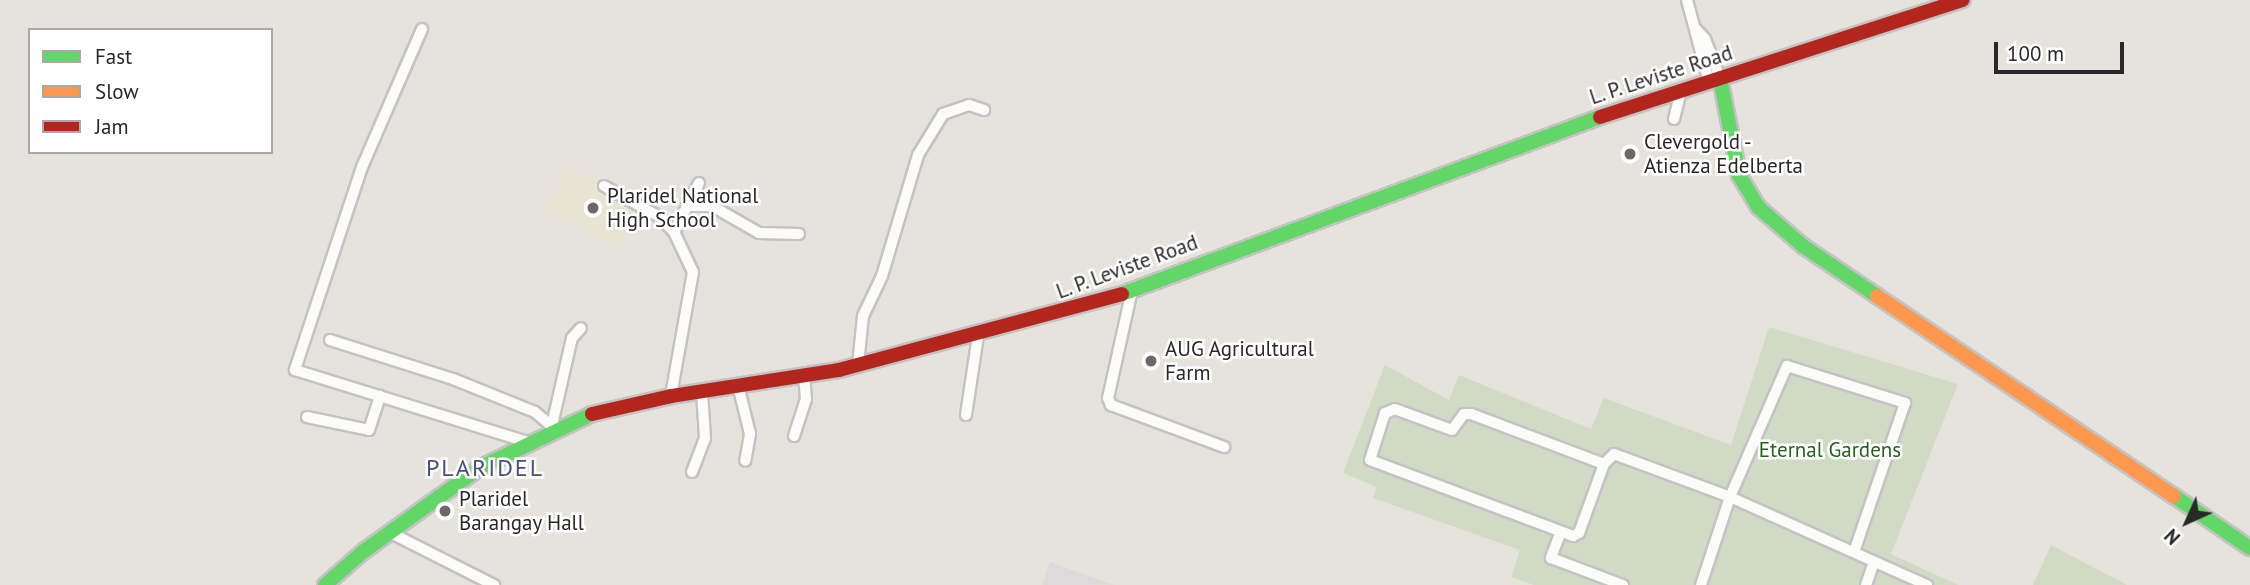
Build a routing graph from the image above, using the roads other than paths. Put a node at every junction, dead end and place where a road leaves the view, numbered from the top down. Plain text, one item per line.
1 (1687, 0) edge
2 (1963, 0) edge
3 (422, 29) dead end
4 (1714, 80) junction
5 (1681, 90) junction
6 (984, 110) dead end
7 (1674, 119) dead end
8 (699, 183) dead end
9 (604, 186) dead end
10 (687, 206) junction
11 (674, 232) junction
12 (799, 234) dead end
13 (1132, 290) junction
14 (581, 328) dead end
15 (978, 336) junction
16 (330, 340) dead end
17 (858, 365) junction
18 (804, 375) junction
19 (738, 385) junction
20 (702, 391) junction
21 (671, 396) junction
22 (380, 397) junction
23 (966, 415) dead end
24 (307, 417) dead end
25 (553, 426) junction
26 (794, 436) dead end
27 (527, 442) junction
28 (1224, 447) dead end
29 (745, 461) dead end
30 (1604, 464) junction
31 (692, 472) dead end
32 (1730, 497) junction
33 (389, 532) junction
34 (1560, 534) junction
35 (2250, 548) edge
36 (1854, 552) junction
37 (1874, 562) junction
38 (325, 585) edge
39 (494, 585) edge
40 (1623, 585) edge
41 (1701, 585) edge
42 (1867, 585) edge
43 (1927, 585) edge

1 - 4 street
2 - 4 main road, L. P. Leviste Road
3 - 22 street
4 - 5 main road, L. P. Leviste Road
4 - 35 main road
5 - 7 street
5 - 13 main road, L. P. Leviste Road
6 - 17 street
8 - 10 street
9 - 11 street
10 - 11 street
10 - 12 street
11 - 21 street
13 - 15 main road, L. P. Leviste Road
13 - 28 street
14 - 25 street
15 - 17 main road, L. P. Leviste Road
15 - 23 street
16 - 25 street
17 - 18 main road, L. P. Leviste Road
18 - 19 main road, L. P. Leviste Road
18 - 26 street
19 - 20 main road, L. P. Leviste Road
19 - 29 street
20 - 21 main road, L. P. Leviste Road
20 - 31 street
21 - 25 main road, L. P. Leviste Road
22 - 24 street
22 - 27 street
25 - 27 main road, L. P. Leviste Road
27 - 33 main road, L. P. Leviste Road
30 - 32 street
30 - 34 street
30 - 34 street
32 - 36 street
32 - 36 street
32 - 41 street
33 - 38 main road, L. P. Leviste Road
33 - 39 street
34 - 40 street
36 - 37 street
37 - 42 street
37 - 43 street

